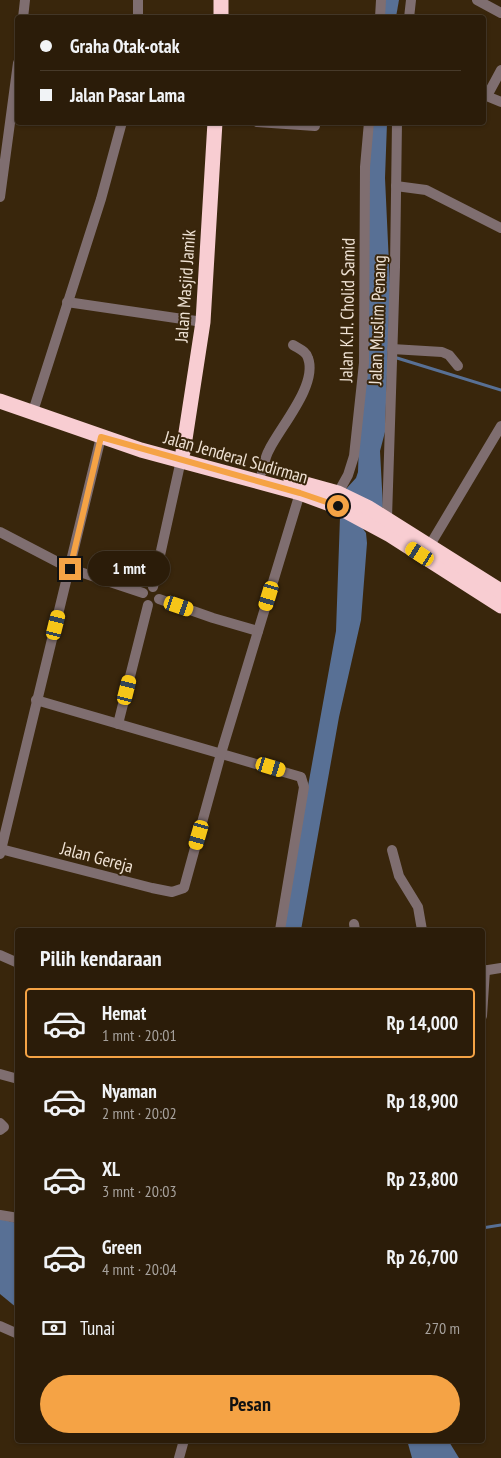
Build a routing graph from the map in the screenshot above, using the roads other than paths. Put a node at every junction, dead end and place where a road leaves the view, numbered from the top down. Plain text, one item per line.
1 (25, 0) edge
2 (138, 0) edge
3 (221, 0) edge
4 (381, 0) edge
5 (412, 0) edge
6 (477, 0) edge
7 (493, 4) edge
8 (501, 13) edge
9 (23, 15) edge
10 (138, 15) edge
11 (221, 15) edge
12 (380, 15) edge
13 (410, 15) edge
14 (501, 70) edge
15 (15, 85) edge
16 (486, 94) edge
17 (486, 96) edge
18 (501, 102) edge
19 (121, 125) edge
20 (215, 125) edge
21 (300, 125) edge
22 (369, 125) edge
23 (397, 125) edge
24 (315, 126) dead end
25 (396, 186) junction
26 (0, 197) edge
27 (501, 228) edge
28 (67, 302) junction
29 (203, 322) junction
30 (293, 345) dead end
31 (392, 349) junction
32 (458, 366) dead end
33 (0, 392) edge
34 (0, 401) edge
35 (35, 405) junction
36 (501, 426) edge
37 (101, 437) junction
38 (182, 456) junction
39 (262, 472) junction
40 (300, 493) junction
41 (339, 498) junction
42 (378, 518) junction
43 (0, 532) edge
44 (430, 545) junction
45 (70, 569) junction
46 (153, 587) junction
47 (501, 591) edge
48 (143, 593) junction
49 (160, 599) junction
50 (148, 604) junction
51 (501, 606) edge
52 (258, 631) junction
53 (36, 700) junction
54 (118, 724) junction
55 (222, 753) junction
56 (0, 850) edge
57 (392, 850) dead end
58 (280, 928) edge
59 (422, 928) edge
60 (0, 955) edge
61 (15, 962) edge
62 (501, 968) edge
63 (485, 971) edge
64 (0, 1074) edge
65 (15, 1078) edge
66 (0, 1215) edge
67 (15, 1218) edge
68 (0, 1326) edge
69 (15, 1333) edge
70 (184, 1443) edge
71 (182, 1457) edge

1 - 9 street
2 - 10 street
3 - 11 highway
4 - 12 street
5 - 13 street
6 - 7 street
7 - 8 street
14 - 16 street
15 - 26 street
17 - 18 street
19 - 28 street
20 - 29 highway, Jalan Masjid Jamik
21 - 24 street
22 - 41 street, Jalan K.H. Cholid Samid
23 - 25 street, Jalan Muslim Penang
25 - 27 street
25 - 31 street, Jalan Muslim Penang
28 - 29 street
28 - 35 street
29 - 38 highway, Jalan Masjid Jamik
30 - 39 street
31 - 32 street
31 - 42 street, Jalan Muslim Penang
33 - 35 highway, Jalan Jenderal Sudirman
34 - 37 highway, Jalan Jenderal Sudirman
35 - 38 highway, Jalan Jenderal Sudirman
36 - 44 street
37 - 38 highway, Jalan Jenderal Sudirman
37 - 45 street
38 - 39 highway, Jalan Jenderal Sudirman
38 - 40 highway, Jalan Jenderal Sudirman
38 - 46 street
39 - 41 highway, Jalan Jenderal Sudirman
40 - 41 highway, Jalan Jenderal Sudirman
40 - 52 street
41 - 42 highway, Jalan Jenderal Sudirman
42 - 44 highway, Jalan Jenderal Sudirman
42 - 51 highway, Jalan Jenderal Sudirman
43 - 45 street
44 - 47 highway, Jalan Jenderal Sudirman
45 - 48 street
45 - 53 street
46 - 48 street
46 - 49 street
48 - 50 street
49 - 50 street
49 - 52 street
50 - 54 street
52 - 55 street
53 - 54 street
53 - 56 street
54 - 55 street
55 - 56 street, Jalan Gereja
55 - 58 street
57 - 59 street
60 - 61 street
62 - 63 street
64 - 65 street
66 - 67 street
68 - 69 street
70 - 71 street

